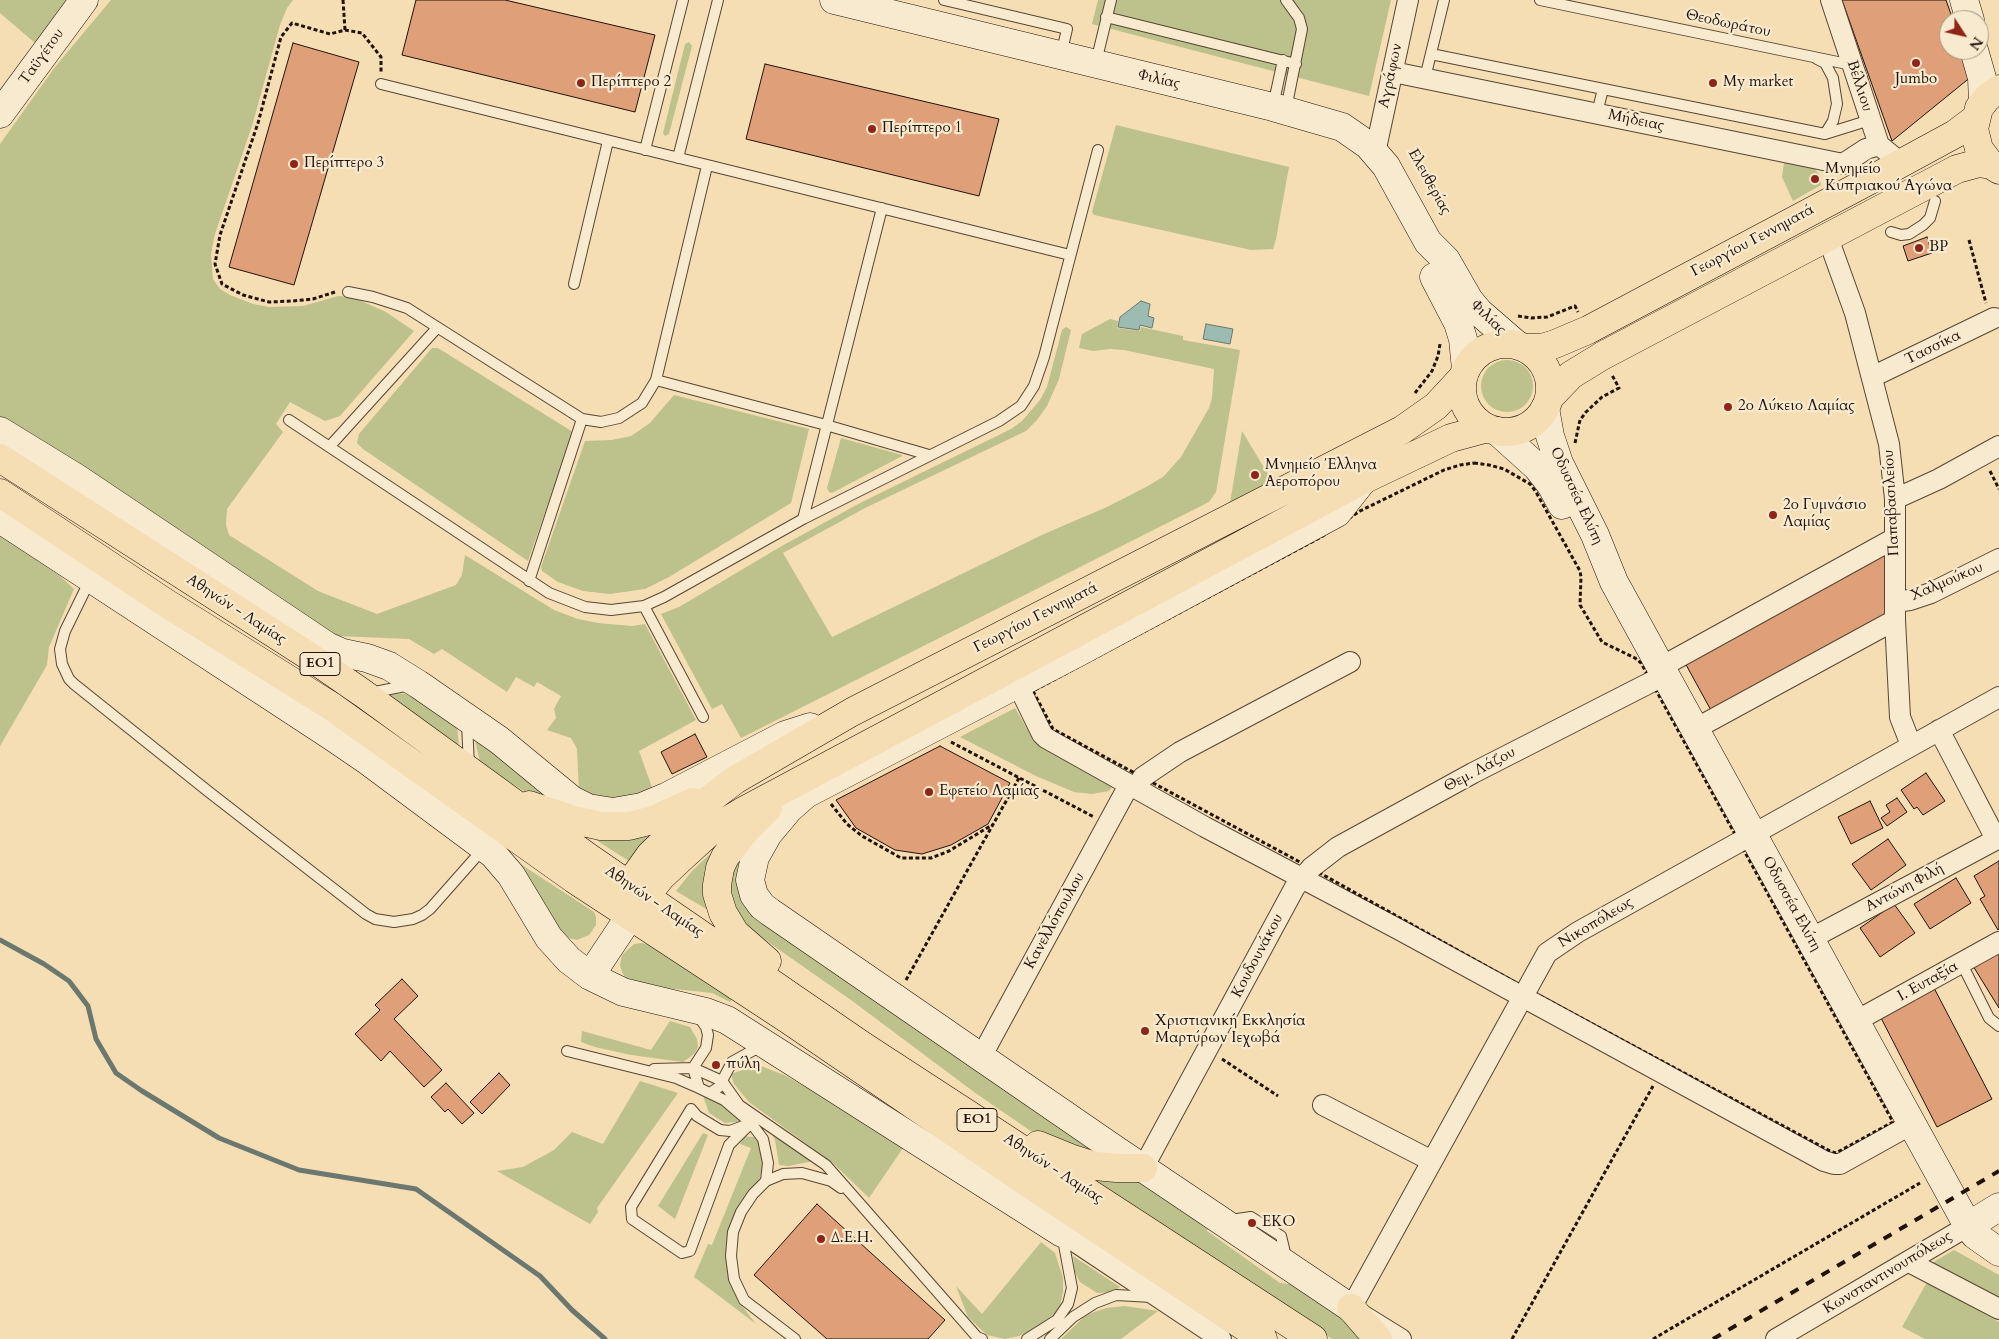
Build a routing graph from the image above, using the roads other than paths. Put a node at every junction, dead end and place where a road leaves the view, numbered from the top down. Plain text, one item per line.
1 (84, 0) edge
2 (683, 0) edge
3 (718, 0) edge
4 (834, 0) edge
5 (944, 0) edge
6 (1111, 0) edge
7 (1286, 0) edge
8 (1408, 0) edge
9 (1444, 0) edge
10 (1540, 0) edge
11 (1831, 0) edge
12 (1106, 17) junction
13 (1989, 49) edge
14 (1431, 54) junction
15 (1060, 56) junction
16 (1812, 57) junction
17 (1283, 60) junction
18 (1977, 60) edge
19 (1296, 64) junction
20 (1999, 64) edge
21 (1095, 65) junction
22 (1852, 65) junction
23 (1392, 72) junction
24 (1425, 78) junction
25 (382, 84) road end
26 (1603, 89) junction
27 (1986, 103) edge
28 (1279, 109) junction
29 (0, 114) edge
30 (1597, 114) junction
31 (1870, 120) junction
32 (1825, 134) junction
33 (608, 141) junction
34 (1879, 146) junction
35 (644, 150) junction
36 (1098, 150) dead end
37 (1375, 153) junction
38 (678, 158) junction
39 (1843, 164) junction
40 (1901, 164) junction
41 (707, 166) junction
42 (1995, 167) edge
43 (1832, 199) junction
44 (1934, 201) dead end
45 (882, 208) junction
46 (1891, 232) dead end
47 (1828, 238) junction
48 (1432, 239) junction
49 (1070, 255) junction
50 (574, 284) dead end
51 (348, 292) road end
52 (1994, 318) road end
53 (437, 328) junction
54 (1521, 346) junction
55 (1464, 373) junction
56 (1872, 377) junction
57 (656, 380) junction
58 (1547, 403) junction
59 (582, 419) junction
60 (289, 420) dead end
61 (826, 425) junction
62 (1492, 430) junction
63 (0, 431) edge
64 (330, 446) junction
65 (1999, 446) edge
66 (929, 455) junction
67 (0, 458) edge
68 (1544, 474) junction
69 (1362, 480) junction
70 (0, 493) edge
71 (1895, 499) junction
72 (0, 519) edge
73 (803, 519) junction
74 (1895, 538) junction
75 (1999, 559) edge
76 (90, 579) junction
77 (529, 581) junction
78 (644, 606) junction
79 (1895, 611) junction
80 (1350, 662) dead end
81 (1659, 674) junction
82 (1017, 683) junction
83 (418, 684) junction
84 (364, 694) junction
85 (1999, 696) edge
86 (852, 712) junction
87 (703, 717) dead end
88 (467, 718) junction
89 (1695, 729) junction
90 (1939, 730) junction
91 (1911, 746) junction
92 (469, 772) junction
93 (735, 780) junction
94 (810, 783) junction
95 (1136, 783) junction
96 (497, 792) junction
97 (1746, 838) junction
98 (1998, 838) edge
99 (484, 848) junction
100 (1306, 873) junction
101 (630, 900) junction
102 (1810, 939) junction
103 (1999, 942) edge
104 (1962, 964) junction
105 (582, 971) junction
106 (1525, 993) junction
107 (687, 1007) junction
108 (1856, 1022) junction
109 (1999, 1026) edge
110 (764, 1044) junction
111 (567, 1051) dead end
112 (981, 1057) junction
113 (692, 1068) junction
114 (643, 1070) junction
115 (905, 1074) junction
116 (722, 1081) junction
117 (699, 1088) junction
118 (710, 1093) junction
119 (948, 1101) junction
120 (1323, 1105) dead end
121 (751, 1122) junction
122 (1912, 1124) junction
123 (1432, 1161) junction
124 (1143, 1168) junction
125 (766, 1181) junction
126 (856, 1199) junction
127 (1999, 1206) edge
128 (1968, 1226) junction
129 (1062, 1233) junction
130 (1999, 1252) edge
131 (1909, 1262) junction
132 (1159, 1298) junction
133 (1352, 1308) junction
134 (1999, 1310) edge
135 (795, 1339) edge
136 (982, 1339) edge
137 (1027, 1339) edge
138 (1050, 1339) edge
139 (1221, 1339) edge
140 (1263, 1339) edge
141 (1313, 1339) edge
142 (1378, 1339) edge
143 (1401, 1339) edge
144 (1776, 1339) edge

1 - 29 street, Ταϋγέτου
2 - 35 lane
3 - 38 lane
4 - 15 street, Φιλίας
5 - 15 lane
6 - 12 lane
7 - 19 lane
8 - 23 street, Αγράφων
9 - 14 lane
10 - 16 lane, Θεοδωράτου
11 - 22 street, Βέλλιου
12 - 17 lane
12 - 21 lane
13 - 20 street
14 - 24 lane
14 - 26 lane
15 - 21 street, Φιλίας
16 - 22 lane, Θεοδωράτου
16 - 32 lane
17 - 19 lane
17 - 28 lane
18 - 27 street
19 - 28 lane
21 - 28 street, Φιλίας
22 - 31 street, Βέλλιου
23 - 24 street, Μήδειας
23 - 37 street, Αγράφων
24 - 30 street, Μήδειας
25 - 33 lane
26 - 30 lane
26 - 32 lane
27 - 40 main road, Γεωργίου Γεννηματά
27 - 42 main road
28 - 37 street, Φιλίας
30 - 39 street, Μήδειας
31 - 32 lane
31 - 34 street, Βέλλιου
33 - 35 lane
33 - 50 lane
34 - 39 street
34 - 40 street
35 - 38 lane
36 - 49 lane
37 - 48 street, Φιλίας
38 - 41 lane
39 - 43 street
40 - 43 main road, Γεωργίου Γεννηματά
41 - 45 lane
41 - 57 lane
42 - 47 main road, Γεωργίου Γεννηματά
43 - 54 main road, Γεωργίου Γεννηματά
44 - 46 lane
45 - 49 lane
45 - 61 lane
47 - 56 street, Παπαβασιλείου
47 - 58 main road, Γεωργίου Γεννηματά
48 - 54 street, Φιλίας
48 - 55 street, Φιλίας
49 - 66 lane
51 - 53 lane
52 - 56 street, Τασσίκα
53 - 59 lane
53 - 64 lane
54 - 55 main road, Γεωργίου Γεννηματά
54 - 58 main road
55 - 62 main road
55 - 86 main road, Γεωργίου Γεννηματά
56 - 71 street, Παπαβασιλείου
57 - 59 lane
57 - 61 lane
58 - 62 main road, Γεωργίου Γεννηματά
58 - 68 street, Οδυσσέα Ελύτη
59 - 77 lane
60 - 64 lane
61 - 66 lane
61 - 73 lane
62 - 68 street, Οδυσσέα Ελύτη
62 - 69 main road, Γεωργίου Γεννηματά
63 - 83 street
64 - 77 lane
65 - 71 street
66 - 73 lane
67 - 84 main road, Αθηνών - Λαμίας / ΕΟ1
68 - 81 street, Οδυσσέα Ελύτη
69 - 82 street
69 - 94 main road, Γεωργίου Γεννηματά
70 - 101 main road, Αθηνών - Λαμίας / ΕΟ1
71 - 74 street, Παπαβασιλείου
72 - 76 street
73 - 78 lane
74 - 79 street, Παπαβασιλείου
74 - 81 street, Θεμ. Λάζου
75 - 79 street, Χαλμούκου
76 - 99 street
76 - 99 lane
77 - 78 lane
78 - 87 lane
79 - 89 street, Χαλμούκου
79 - 91 street, Παπαβασιλείου
80 - 95 street
81 - 89 street, Οδυσσέα Ελύτη
81 - 100 street, Θεμ. Λάζου
82 - 94 street
82 - 95 street
83 - 84 lane
83 - 88 street
84 - 92 main road, Αθηνών - Λαμίας / ΕΟ1
85 - 90 street, Νικοπόλεως
86 - 88 street
86 - 93 main road, Γεωργίου Γεννηματά
88 - 92 lane
89 - 97 street, Οδυσσέα Ελύτη
90 - 91 street, Νικοπόλεως
90 - 98 street
91 - 97 street, Νικοπόλεως
92 - 96 main road, Αθηνών - Λαμίας / ΕΟ1
93 - 96 main road
93 - 101 main road, Γεωργίου Γεννηματά
94 - 101 main road, Γεωργίου Γεννηματά
94 - 112 street
94 - 115 main road
95 - 100 street
95 - 112 street, Κανελλόπουλου
96 - 101 main road, Αθηνών - Λαμίας / ΕΟ1
97 - 102 street, Οδυσσέα Ελύτη
97 - 106 street, Νικοπόλεως
98 - 102 street, Αντώνη Φιλή
99 - 105 street
100 - 106 street
100 - 124 street, Κουδουνάκου
101 - 105 street
101 - 115 main road, Αθηνών - Λαμίας / ΕΟ1
101 - 140 main road, Αθηνών - Λαμίας / ΕΟ1
102 - 108 street, Οδυσσέα Ελύτη
103 - 104 street, Ι. Ευταξία
104 - 108 street, Ι. Ευταξία
104 - 109 lane
105 - 107 street
106 - 122 street
106 - 123 street, Νικοπόλεως
107 - 110 street
107 - 113 lane
108 - 122 street, Οδυσσέα Ελύτη
110 - 116 lane
110 - 129 street
111 - 114 lane
112 - 124 street
113 - 114 lane
113 - 116 lane
113 - 117 lane
114 - 117 lane
115 - 119 main road, Αθηνών - Λαμίας / ΕΟ1
116 - 118 lane
116 - 126 lane
117 - 118 lane
118 - 121 lane
119 - 124 main road
119 - 141 main road, Αθηνών - Λαμίας / ΕΟ1
120 - 123 street
121 - 121 lane
121 - 125 lane
122 - 128 street, Οδυσσέα Ελύτη
123 - 133 street, Νικοπόλεως
124 - 133 street
125 - 126 lane
125 - 135 lane
126 - 136 lane
127 - 128 street, Κωνσταντινουπόλεως
128 - 130 street, Οδυσσέα Ελύτη
128 - 131 street, Κωνσταντινουπόλεως
129 - 132 street
129 - 137 lane
131 - 134 street
131 - 144 street, Κωνσταντινουπόλεως
132 - 138 lane
132 - 139 street
133 - 142 main road
133 - 143 street

